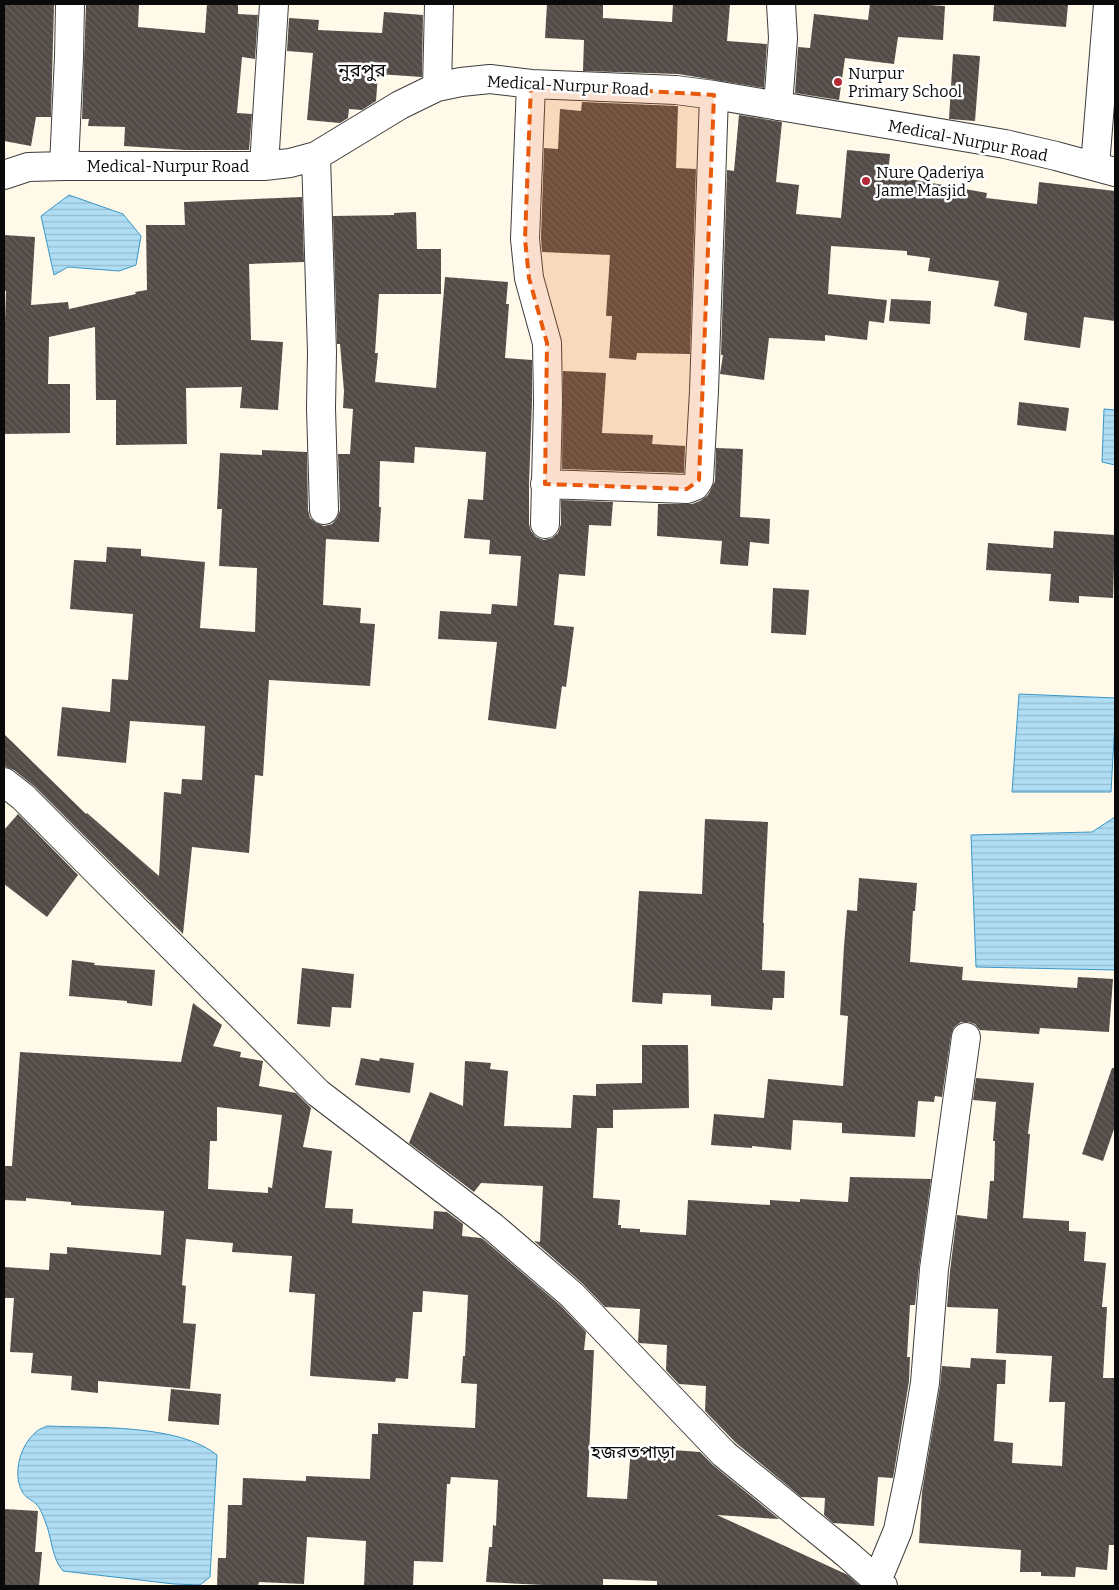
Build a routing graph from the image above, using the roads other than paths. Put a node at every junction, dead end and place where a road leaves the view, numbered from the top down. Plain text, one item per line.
1 (70, 4) edge
2 (274, 4) edge
3 (439, 4) edge
4 (781, 4) edge
5 (1108, 4) edge
6 (531, 84) junction
7 (437, 87) junction
8 (714, 95) junction
9 (778, 106) junction
10 (316, 156) junction
11 (64, 166) junction
12 (264, 166) junction
13 (1105, 169) edge
14 (4, 174) edge
15 (545, 484) junction
16 (324, 510) dead end
17 (545, 524) dead end
18 (4, 782) edge
19 (966, 1037) dead end
20 (880, 1584) edge

1 - 11 street
2 - 12 street
3 - 7 street
4 - 9 street
5 - 13 street
6 - 7 street, Medical-Nurpur Road
6 - 8 street, Medical-Nurpur Road
6 - 15 street
7 - 10 street, Medical-Nurpur Road
8 - 9 street, Medical-Nurpur Road
8 - 15 street
9 - 13 street, Medical-Nurpur Road
10 - 12 street, Medical-Nurpur Road
10 - 16 street
11 - 12 street, Medical-Nurpur Road
11 - 14 street, Medical-Nurpur Road
15 - 17 street
18 - 20 street
19 - 20 street

